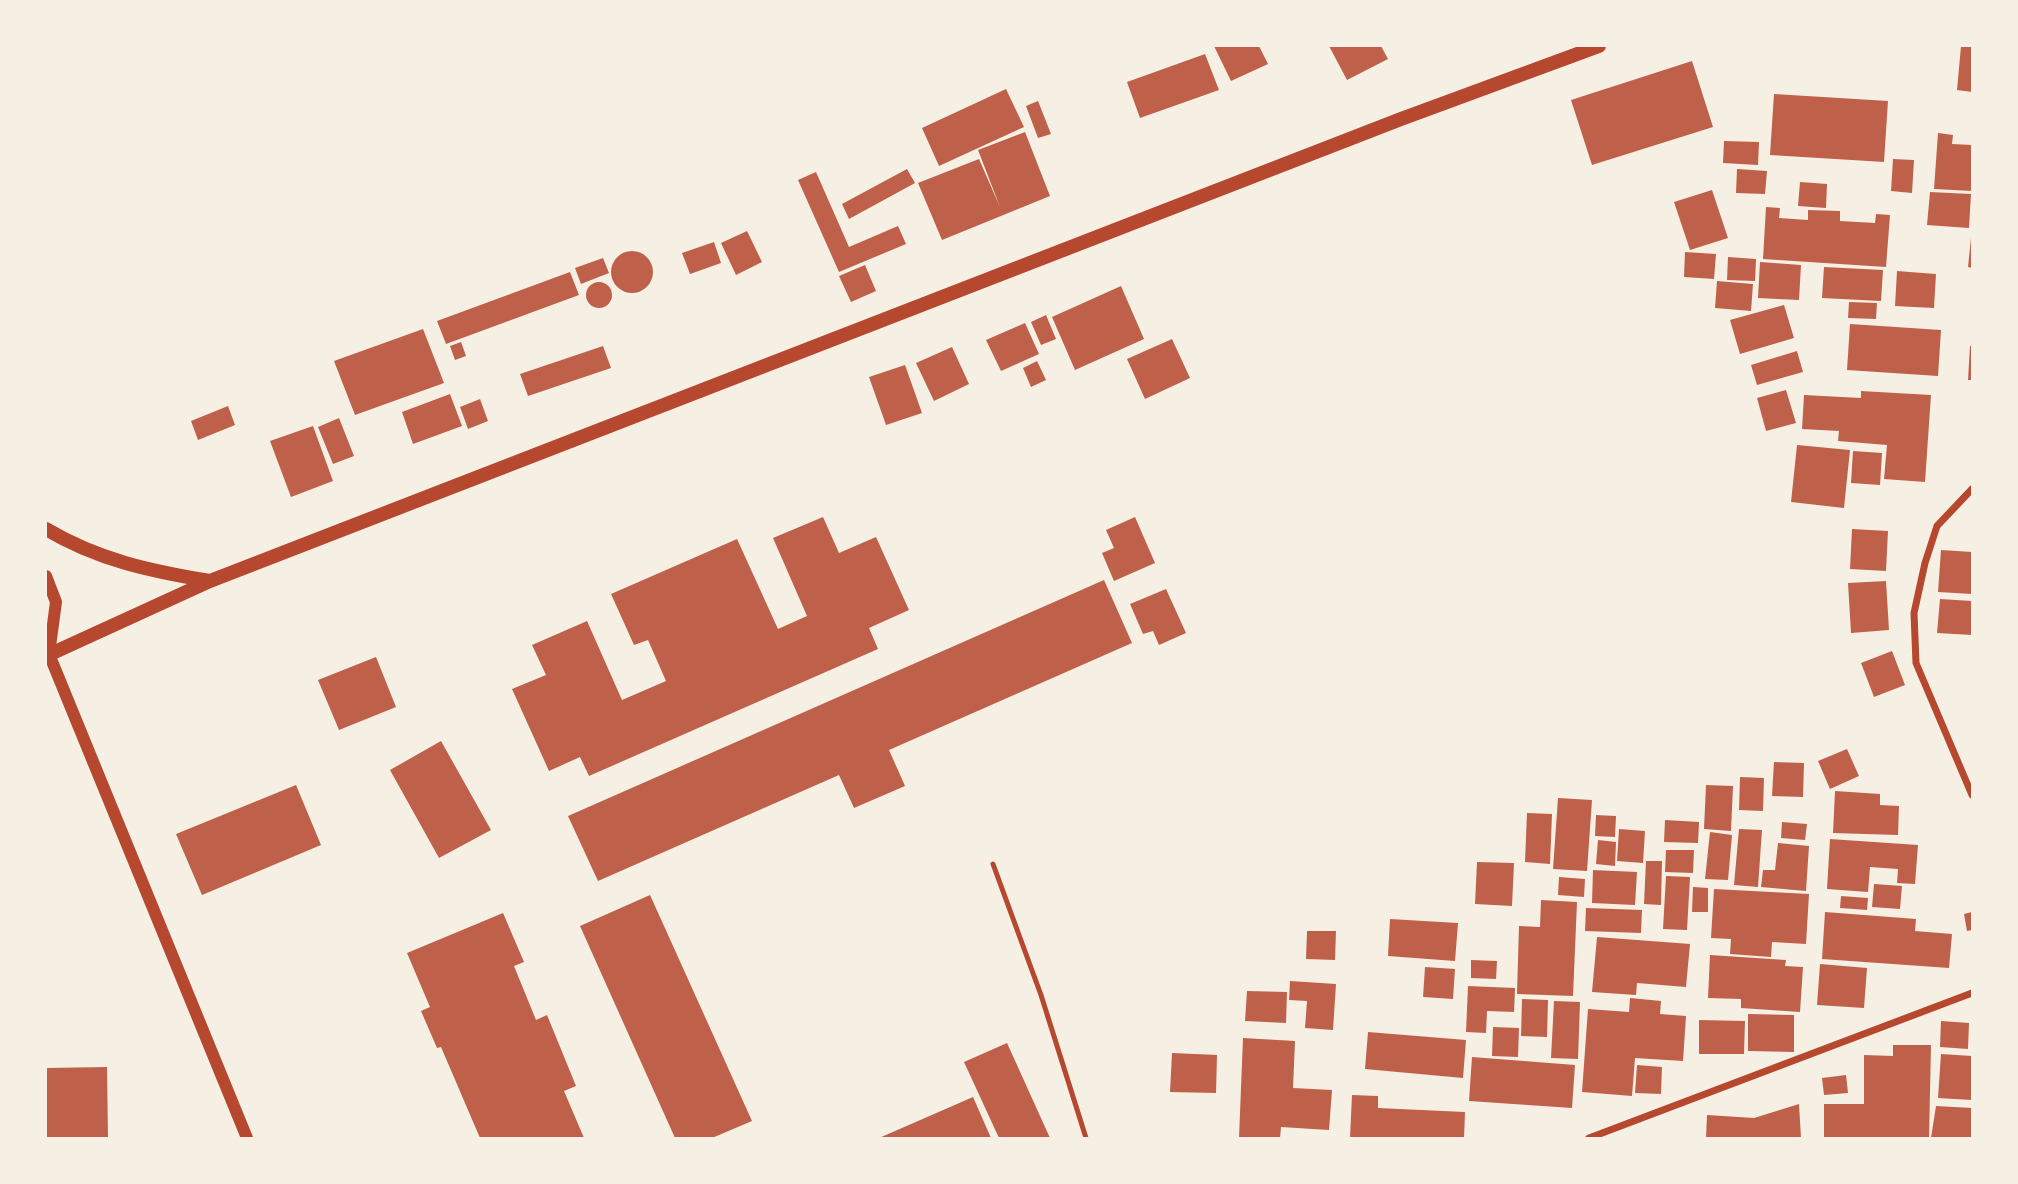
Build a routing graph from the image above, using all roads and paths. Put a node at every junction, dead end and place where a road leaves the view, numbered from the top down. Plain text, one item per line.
1 (1599, 46) edge
2 (1972, 489) edge
3 (46, 529) edge
4 (46, 576) edge
5 (210, 580) junction
6 (47, 654) edge
7 (1972, 795) edge
8 (993, 864) dead end
9 (1972, 993) edge
10 (247, 1139) edge
11 (1086, 1139) edge
12 (1589, 1139) edge

1 - 5 main road
2 - 7 street
3 - 5 main road
4 - 6 street
5 - 6 main road
6 - 10 street
8 - 11 lane
9 - 12 street

